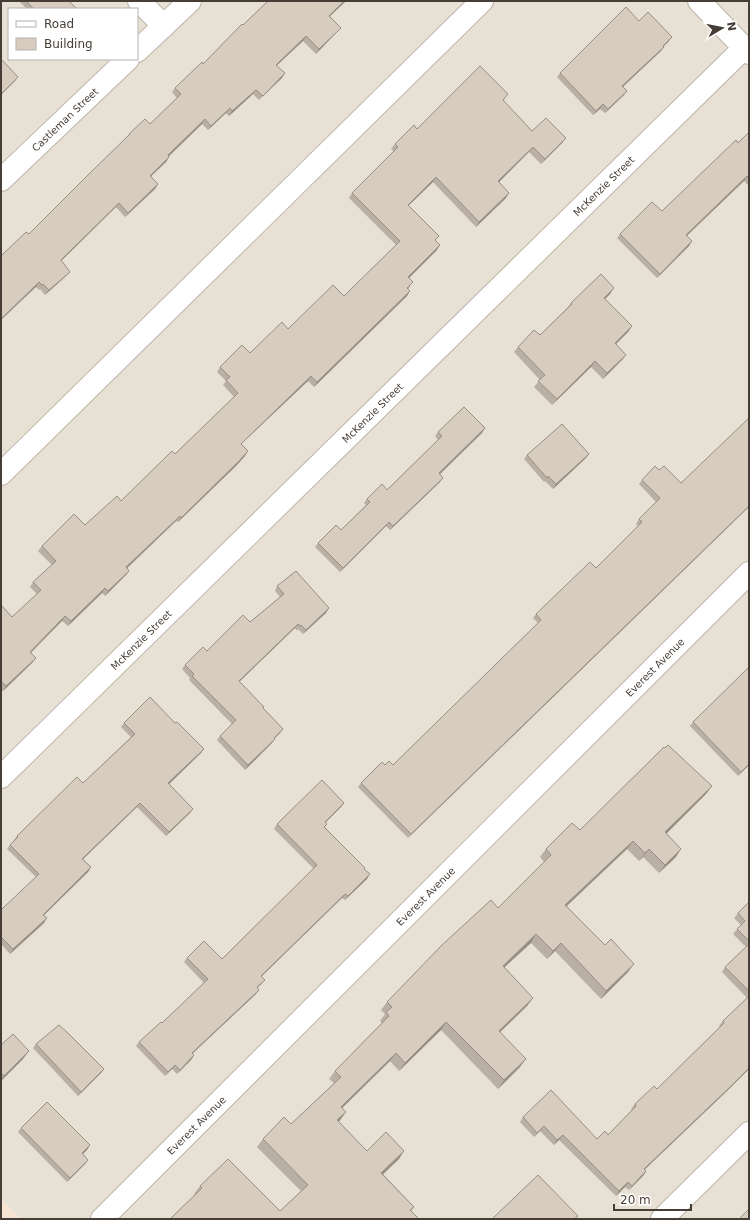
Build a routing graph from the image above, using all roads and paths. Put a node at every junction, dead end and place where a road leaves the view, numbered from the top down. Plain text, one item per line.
1 (140, 1) edge
2 (190, 1) edge
3 (482, 1) edge
4 (699, 1) edge
5 (164, 26) junction
6 (138, 50) edge
7 (746, 51) edge
8 (127, 60) edge
9 (1, 180) edge
10 (1, 474) edge
11 (749, 573) edge
12 (1, 777) edge
13 (749, 1133) edge
14 (102, 1219) edge
15 (662, 1219) edge

1 - 5 street
2 - 5 street
3 - 10 street
4 - 7 street
5 - 6 street
7 - 12 street, McKenzie Street
8 - 9 street, Castleman Street
11 - 14 street, Everest Avenue
13 - 15 street

